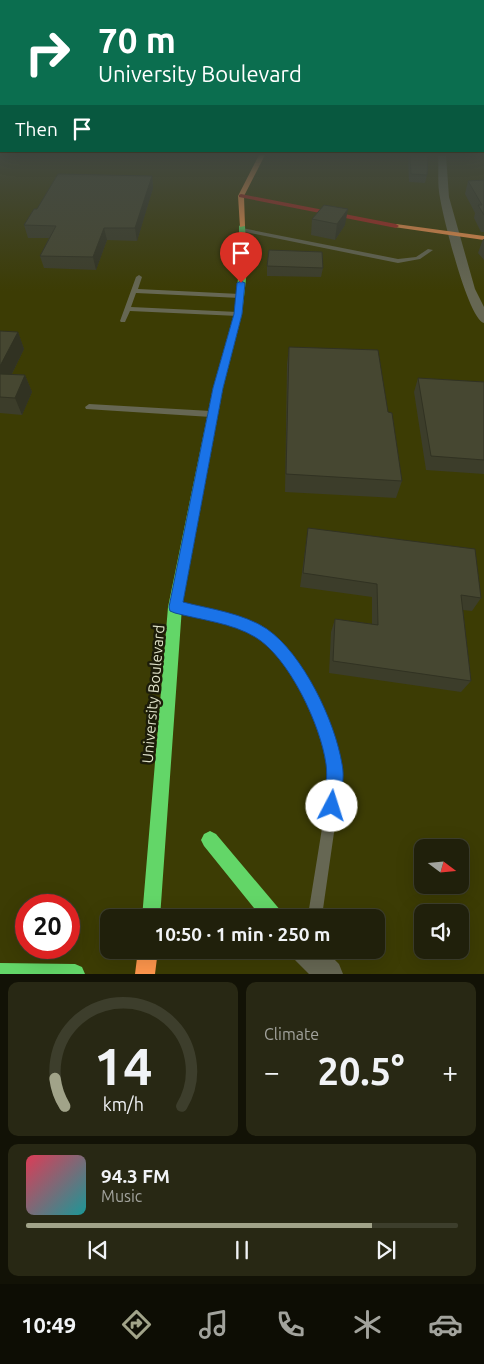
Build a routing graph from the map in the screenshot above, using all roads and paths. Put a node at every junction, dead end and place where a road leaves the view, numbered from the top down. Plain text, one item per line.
1 (241, 200) edge
2 (265, 200) edge
3 (445, 200) edge
4 (242, 230) junction
5 (454, 235) junction
6 (484, 238) edge
7 (430, 250) dead end
8 (139, 277) dead end
9 (134, 291) junction
10 (240, 296) junction
11 (127, 309) junction
12 (238, 314) junction
13 (484, 319) edge
14 (123, 321) dead end
15 (89, 407) dead end
16 (213, 414) junction
17 (175, 607) junction
18 (210, 840) dead end
19 (152, 909) edge
20 (267, 909) edge
21 (316, 909) edge
22 (147, 959) edge
23 (0, 973) edge
24 (75, 974) edge
25 (145, 974) edge

1 - 4 main road, University Boulevard
2 - 5 main road
3 - 5 street
4 - 7 lane
4 - 10 main road, University Boulevard
5 - 6 main road
5 - 13 street
8 - 9 lane
9 - 10 lane
9 - 11 lane
10 - 12 main road, University Boulevard
11 - 12 lane
11 - 14 lane
12 - 16 main road, University Boulevard
15 - 16 lane
16 - 17 main road, University Boulevard
17 - 19 main road, University Boulevard
17 - 21 lane
18 - 20 main road
22 - 25 main road
23 - 24 main road

